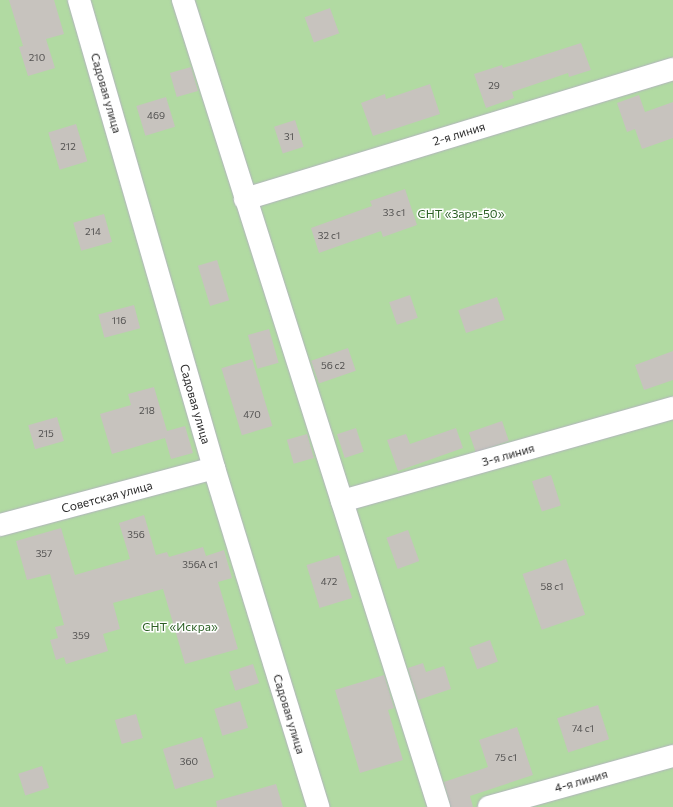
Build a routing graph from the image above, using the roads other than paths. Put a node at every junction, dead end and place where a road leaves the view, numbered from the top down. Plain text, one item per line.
1 (79, 0) edge
2 (183, 0) edge
3 (673, 69) edge
4 (245, 199) junction
5 (673, 408) edge
6 (214, 468) junction
7 (342, 501) junction
8 (0, 525) edge
9 (673, 756) edge
10 (318, 807) edge
11 (439, 807) edge
12 (489, 807) edge

1 - 6 street, Садовая улица
2 - 4 street
3 - 4 street, 2-я линия
4 - 7 street
5 - 7 street, 3-я линия
6 - 8 street, Советская улица
6 - 10 street, Садовая улица
7 - 11 street
9 - 12 street, 4-я линия

